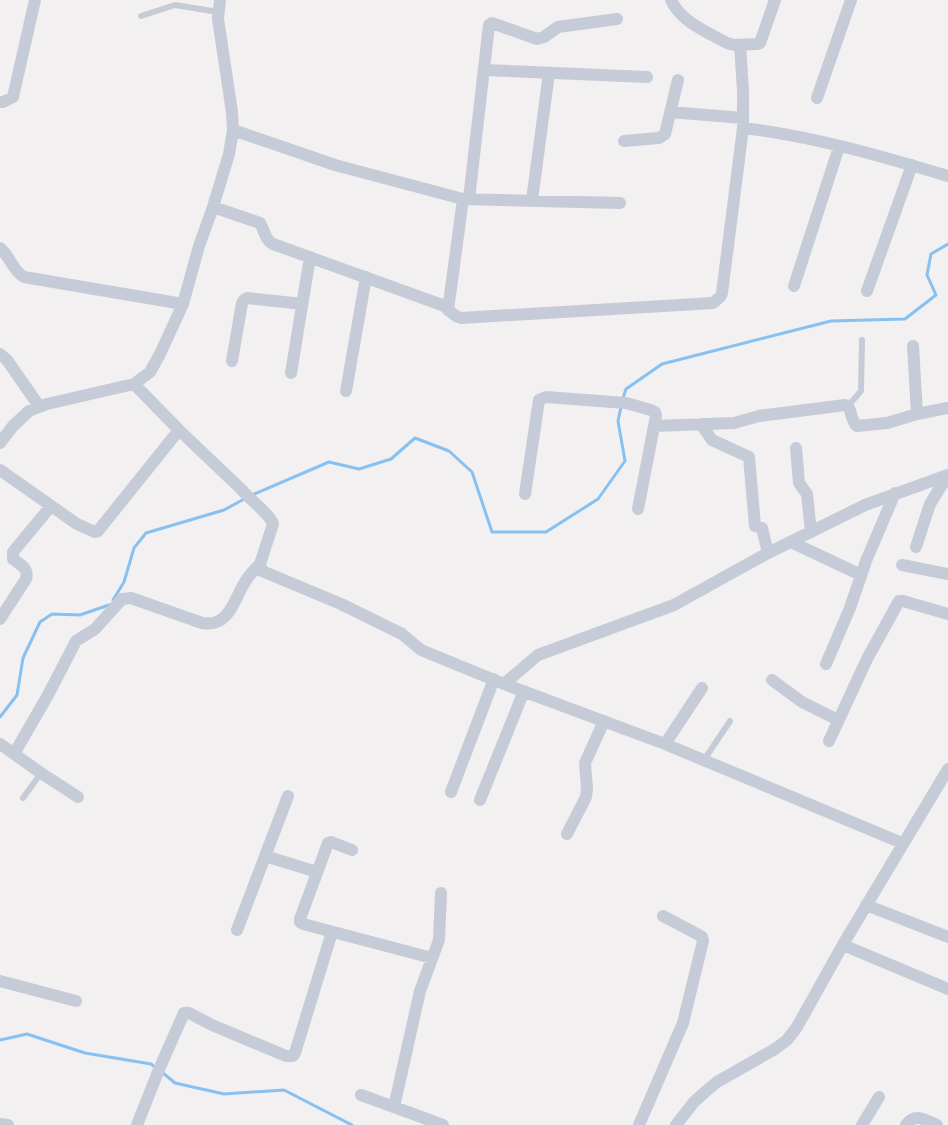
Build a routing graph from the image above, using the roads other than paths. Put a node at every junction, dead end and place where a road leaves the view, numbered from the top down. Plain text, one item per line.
1 (34, 0) edge
2 (671, 0) edge
3 (775, 0) edge
4 (850, 0) edge
5 (219, 6) edge
6 (141, 16) dead end
7 (617, 19) dead end
8 (740, 45) junction
9 (484, 70) junction
10 (549, 73) junction
11 (647, 77) dead end
12 (678, 80) dead end
13 (818, 98) dead end
14 (0, 102) edge
15 (670, 112) junction
16 (743, 123) junction
17 (233, 130) junction
18 (624, 141) dead end
19 (839, 147) junction
20 (912, 165) junction
21 (948, 176) edge
22 (466, 199) junction
23 (532, 200) junction
24 (620, 203) dead end
25 (213, 207) junction
26 (0, 248) edge
27 (310, 257) junction
28 (366, 277) junction
29 (794, 286) dead end
30 (867, 291) dead end
31 (183, 304) junction
32 (302, 304) junction
33 (448, 310) junction
34 (862, 340) dead end
35 (913, 346) dead end
36 (0, 354) edge
37 (232, 361) dead end
38 (291, 373) dead end
39 (134, 384) junction
40 (346, 391) dead end
41 (39, 406) junction
42 (848, 406) junction
43 (948, 408) edge
44 (917, 414) junction
45 (701, 424) junction
46 (654, 426) junction
47 (179, 430) junction
48 (0, 443) edge
49 (796, 448) dead end
50 (0, 470) edge
51 (525, 494) dead end
52 (894, 494) junction
53 (51, 506) junction
54 (638, 509) dead end
55 (811, 532) junction
56 (791, 542) junction
57 (916, 547) dead end
58 (768, 553) junction
59 (260, 564) junction
60 (902, 566) dead end
61 (948, 574) edge
62 (861, 575) junction
63 (948, 614) edge
64 (0, 619) edge
65 (826, 664) dead end
66 (772, 680) dead end
67 (499, 682) junction
68 (702, 688) dead end
69 (524, 691) junction
70 (838, 720) junction
71 (604, 721) junction
72 (730, 721) dead end
73 (829, 741) dead end
74 (0, 744) edge
75 (665, 744) junction
76 (14, 754) junction
77 (704, 760) junction
78 (948, 769) edge
79 (41, 774) junction
80 (451, 792) dead end
81 (288, 796) dead end
82 (78, 797) dead end
83 (23, 798) dead end
84 (480, 800) dead end
85 (567, 834) dead end
86 (902, 843) junction
87 (352, 850) dead end
88 (265, 856) junction
89 (317, 872) junction
90 (441, 892) dead end
91 (866, 905) junction
92 (663, 916) dead end
93 (237, 930) dead end
94 (332, 932) junction
95 (948, 937) edge
96 (843, 945) junction
97 (432, 958) junction
98 (0, 981) edge
99 (948, 988) edge
100 (76, 1001) dead end
101 (361, 1095) dead end
102 (879, 1097) dead end
103 (394, 1107) junction
104 (0, 1124) edge
105 (7, 1125) edge
106 (137, 1125) edge
107 (443, 1125) edge
108 (639, 1125) edge
109 (676, 1125) edge
110 (862, 1125) edge
111 (906, 1125) edge
112 (937, 1125) edge

1 - 14 street
2 - 8 street
3 - 8 street
4 - 13 street
5 - 6 lane
5 - 17 street
7 - 9 street
8 - 16 street
9 - 10 street
9 - 22 street
10 - 11 street
10 - 23 street
12 - 15 street
15 - 16 street
15 - 18 street
16 - 19 street
16 - 33 street
17 - 22 street
17 - 25 street
19 - 20 street
19 - 29 street
20 - 21 street
20 - 30 street
22 - 23 street
22 - 33 street
23 - 24 street
25 - 27 street
25 - 31 street
26 - 31 street
27 - 28 street
27 - 32 street
28 - 33 street
28 - 40 street
31 - 39 street
32 - 37 street
32 - 38 street
34 - 42 lane
35 - 44 street
36 - 41 street
39 - 41 street
39 - 47 street
41 - 48 street
42 - 44 street
42 - 45 street
43 - 44 street
45 - 46 street
45 - 58 street
46 - 51 street
46 - 54 street
47 - 53 street
47 - 59 street
49 - 55 street
50 - 53 street
52 - 55 street
52 - 57 street
52 - 62 street
53 - 64 street
55 - 56 street
56 - 58 street
56 - 62 street
58 - 67 street
59 - 67 street
59 - 76 street
60 - 61 street
62 - 65 street
63 - 70 street
66 - 70 street
67 - 69 street
67 - 80 street
68 - 75 street
69 - 71 street
69 - 84 street
70 - 73 street
71 - 75 street
71 - 85 street
72 - 77 lane
74 - 76 street
75 - 77 street
76 - 79 street
77 - 86 street
78 - 86 street
79 - 82 street
79 - 83 lane
81 - 88 street
86 - 91 street
87 - 89 street
88 - 89 street
88 - 93 street
89 - 94 street
90 - 97 street
91 - 95 street
91 - 96 street
92 - 108 street
94 - 97 street
94 - 106 street
96 - 99 street
96 - 109 street
97 - 103 street
98 - 100 street
101 - 103 street
102 - 110 street
103 - 107 street
104 - 105 street
111 - 112 street

